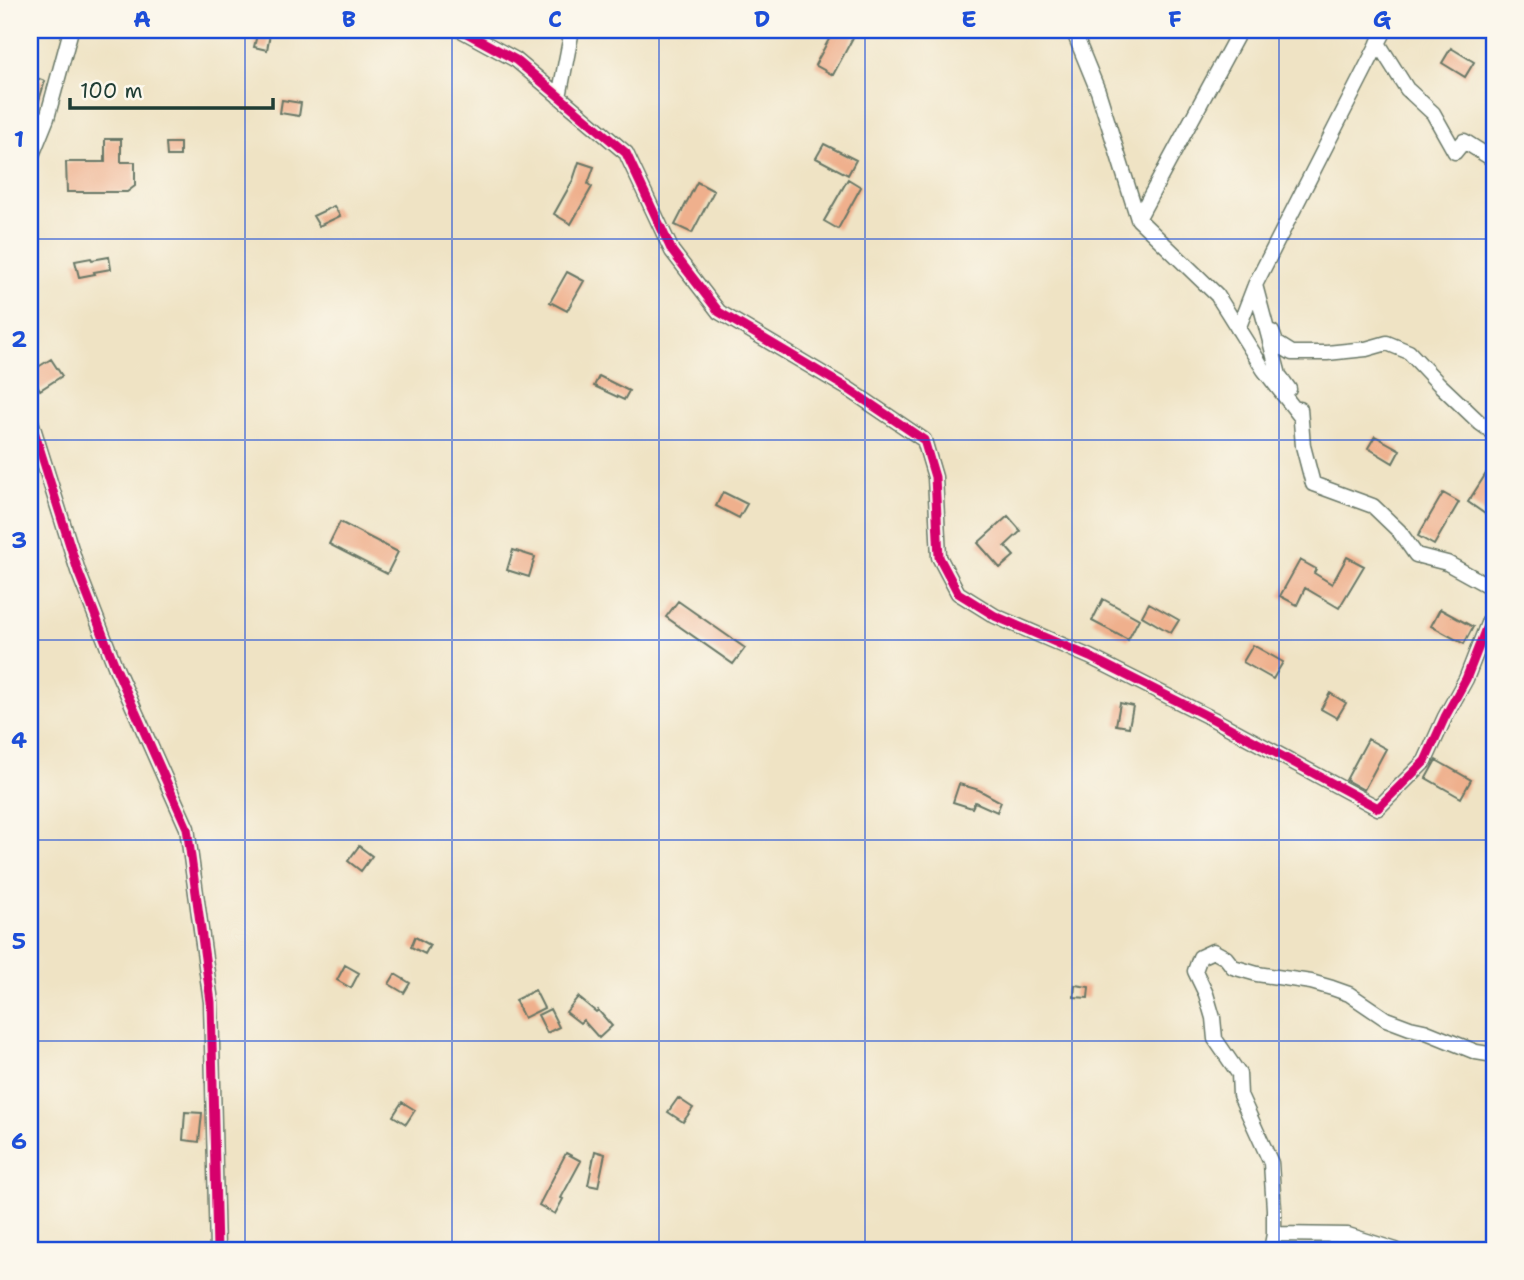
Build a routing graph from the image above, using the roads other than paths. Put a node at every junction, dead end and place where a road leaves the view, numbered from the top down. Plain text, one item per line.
1 (71, 30) edge
2 (461, 30) edge
3 (572, 30) edge
4 (1073, 30) edge
5 (1240, 30) edge
6 (1381, 36) edge
7 (559, 97) junction
8 (30, 160) edge
9 (1494, 160) edge
10 (1138, 219) junction
11 (1255, 285) junction
12 (1238, 329) junction
13 (1300, 416) junction
14 (30, 418) edge
15 (1494, 433) edge
16 (1494, 589) edge
17 (1494, 608) edge
18 (1494, 1055) edge
19 (1274, 1234) junction
20 (217, 1250) edge
21 (1271, 1250) edge
22 (1396, 1250) edge

1 - 8 street
2 - 7 street
3 - 7 street
4 - 10 street
5 - 10 street
6 - 9 street
6 - 11 street
7 - 17 street
10 - 12 street
11 - 12 street
11 - 13 street
11 - 15 street
12 - 13 street
13 - 16 street
14 - 20 street
18 - 19 street
19 - 21 street
19 - 22 street

